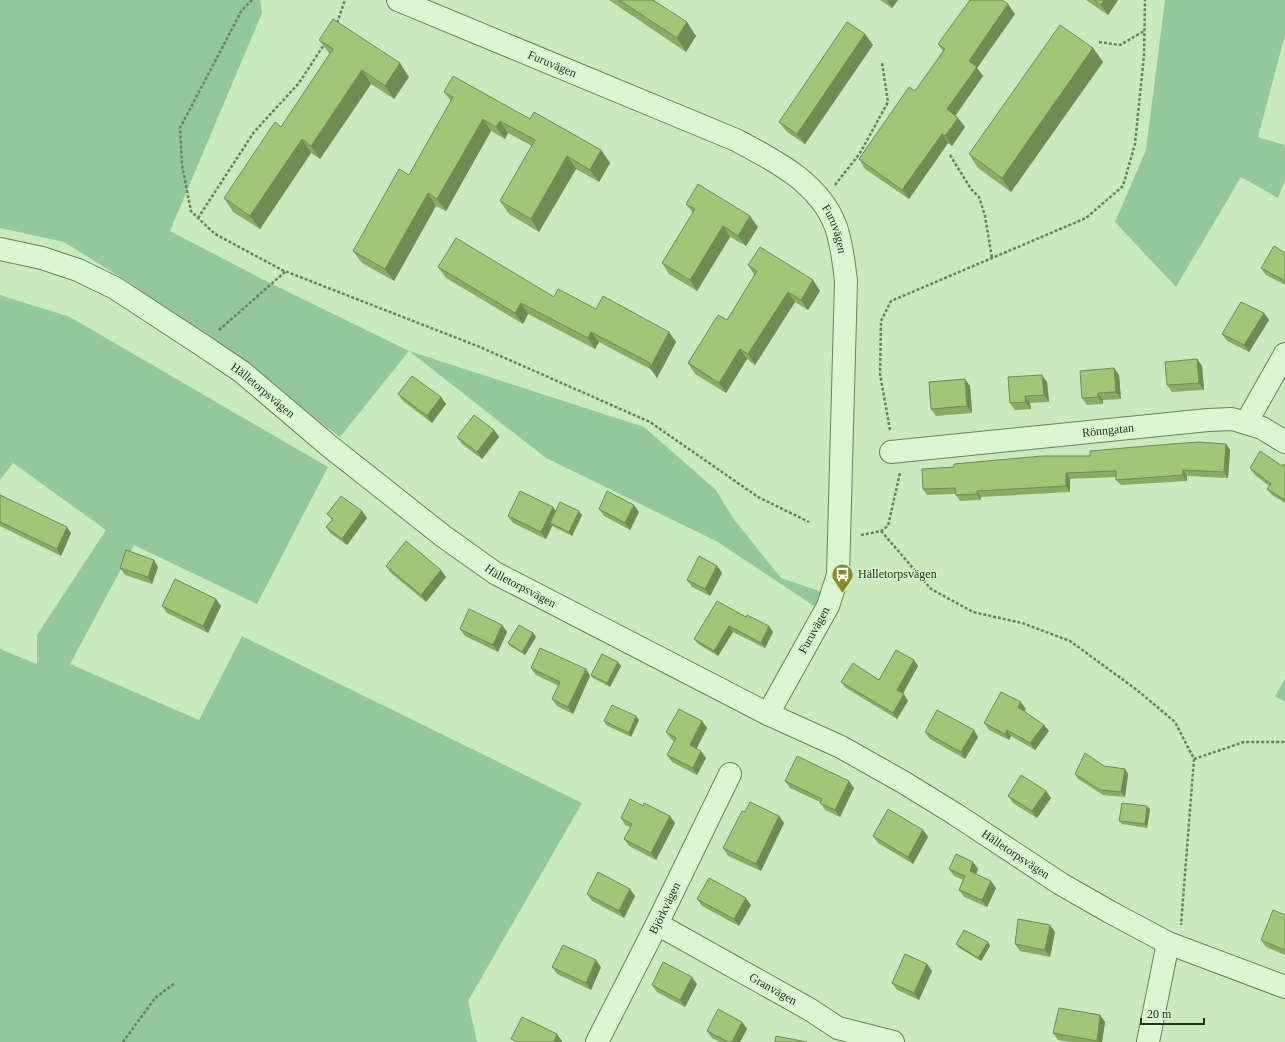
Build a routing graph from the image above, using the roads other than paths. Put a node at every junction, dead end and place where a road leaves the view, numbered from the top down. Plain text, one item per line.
1 (398, 0) edge
2 (0, 249) edge
3 (1285, 354) edge
4 (1246, 423) junction
5 (1285, 442) edge
6 (890, 452) road end
7 (768, 714) junction
8 (730, 774) dead end
9 (658, 924) junction
10 (1168, 943) junction
11 (1285, 987) edge
12 (597, 1042) edge
13 (893, 1042) edge
14 (1148, 1042) edge

1 - 7 street, Furuvägen
2 - 7 street, Hälletorpsvägen
3 - 4 street
4 - 5 street, Rönngatan
4 - 6 street, Rönngatan
7 - 10 street, Hälletorpsvägen
8 - 9 street, Björkvägen
9 - 12 street, Björkvägen
9 - 13 street, Granvägen
10 - 11 street, Hälletorpsvägen
10 - 14 street

